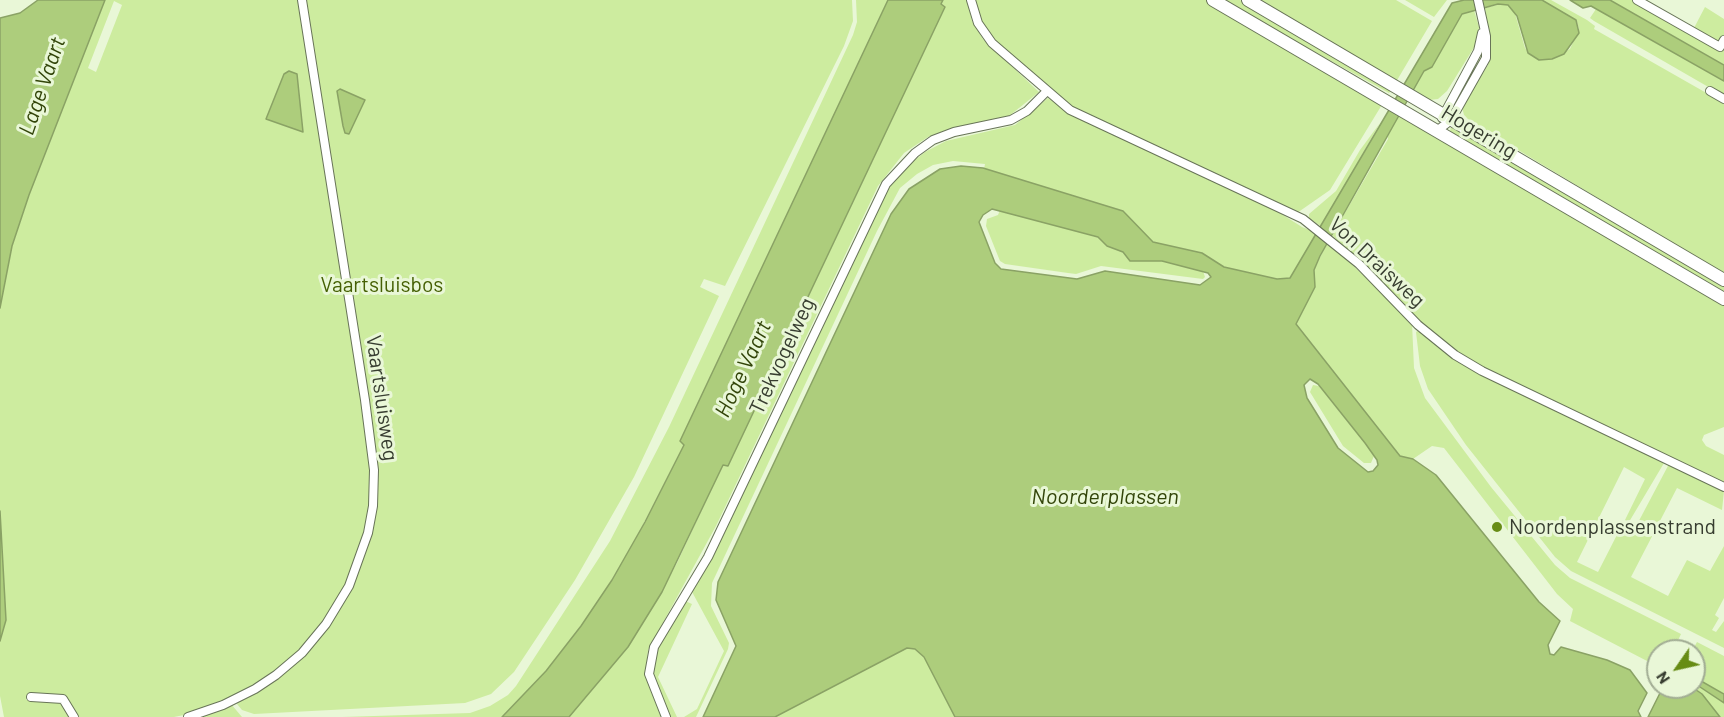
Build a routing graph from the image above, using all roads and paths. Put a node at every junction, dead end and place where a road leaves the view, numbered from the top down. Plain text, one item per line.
1 (302, 0) edge
2 (971, 0) edge
3 (1213, 0) edge
4 (1248, 0) edge
5 (1478, 0) edge
6 (1637, 0) edge
7 (1722, 44) edge
8 (1710, 90) dead end
9 (1047, 91) junction
10 (1724, 99) edge
11 (1447, 117) junction
12 (1438, 130) junction
13 (1724, 280) edge
14 (1724, 299) edge
15 (1724, 487) edge
16 (31, 697) dead end
17 (74, 717) edge
18 (188, 717) edge
19 (666, 717) edge

1 - 18 street, Vaartsluisweg
2 - 9 street, Von Draisweg
3 - 12 highway, Hogering
4 - 11 highway, Hogering
5 - 11 street
6 - 7 street
8 - 10 street
9 - 15 street, Von Draisweg
9 - 19 street, Trekvogelweg
11 - 12 street
11 - 13 highway, Hogering
12 - 14 highway, Hogering
16 - 17 street

